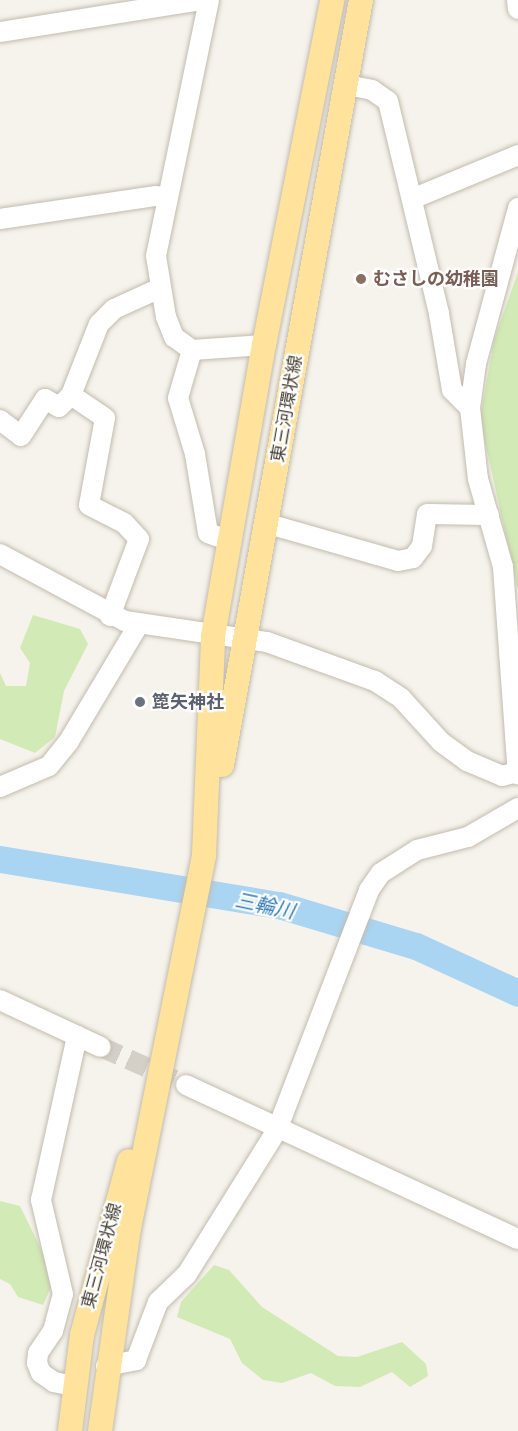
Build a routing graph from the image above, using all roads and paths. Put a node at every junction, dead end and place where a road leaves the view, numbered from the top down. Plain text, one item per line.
1 (203, 0) edge
2 (209, 0) edge
3 (332, 0) edge
4 (362, 0) edge
5 (517, 0) edge
6 (96, 8) edge
7 (518, 9) edge
8 (0, 32) edge
9 (347, 85) junction
10 (518, 155) edge
11 (167, 198) junction
12 (412, 199) junction
13 (518, 208) edge
14 (0, 219) edge
15 (518, 261) edge
16 (502, 273) junction
17 (160, 288) junction
18 (264, 345) junction
19 (192, 350) junction
20 (72, 395) junction
21 (470, 408) junction
22 (0, 420) edge
23 (489, 515) junction
24 (266, 523) junction
25 (230, 541) junction
26 (0, 554) edge
27 (110, 616) junction
28 (139, 624) junction
29 (213, 636) junction
30 (244, 639) junction
31 (518, 773) edge
32 (0, 787) edge
33 (518, 808) edge
34 (209, 816) junction
35 (0, 1000) edge
36 (77, 1036) junction
37 (101, 1047) tunnel mouth
38 (186, 1085) tunnel mouth
39 (156, 1086) junction
40 (277, 1130) junction
41 (518, 1239) edge
42 (106, 1366) junction
43 (74, 1386) junction
44 (70, 1431) edge
45 (100, 1431) edge

1 - 6 street
2 - 11 street
3 - 18 main road, 東三河環状線
4 - 9 main road, 東三河環状線
5 - 7 street
6 - 8 street
9 - 12 street
9 - 24 main road, 東三河環状線
10 - 12 street
11 - 14 street
11 - 17 street
12 - 21 street
13 - 16 street
15 - 16 street
16 - 21 street
17 - 19 street
17 - 20 street
18 - 19 street
18 - 25 main road, 東三河環状線
19 - 25 street
20 - 22 street
20 - 27 street
21 - 23 street
23 - 24 street
23 - 31 street
24 - 30 main road, 東三河環状線
25 - 29 main road, 東三河環状線
26 - 27 street
27 - 28 street
28 - 29 street
28 - 32 street
29 - 30 street
29 - 34 main road, 東三河環状線
30 - 31 street
30 - 34 main road, 東三河環状線
33 - 40 street
34 - 39 main road, 東三河環状線
35 - 36 street
36 - 37 street
36 - 43 street
38 - 40 street
39 - 42 main road, 東三河環状線
39 - 43 main road, 東三河環状線
40 - 41 street
40 - 42 street
42 - 45 main road, 東三河環状線
43 - 44 main road, 東三河環状線

